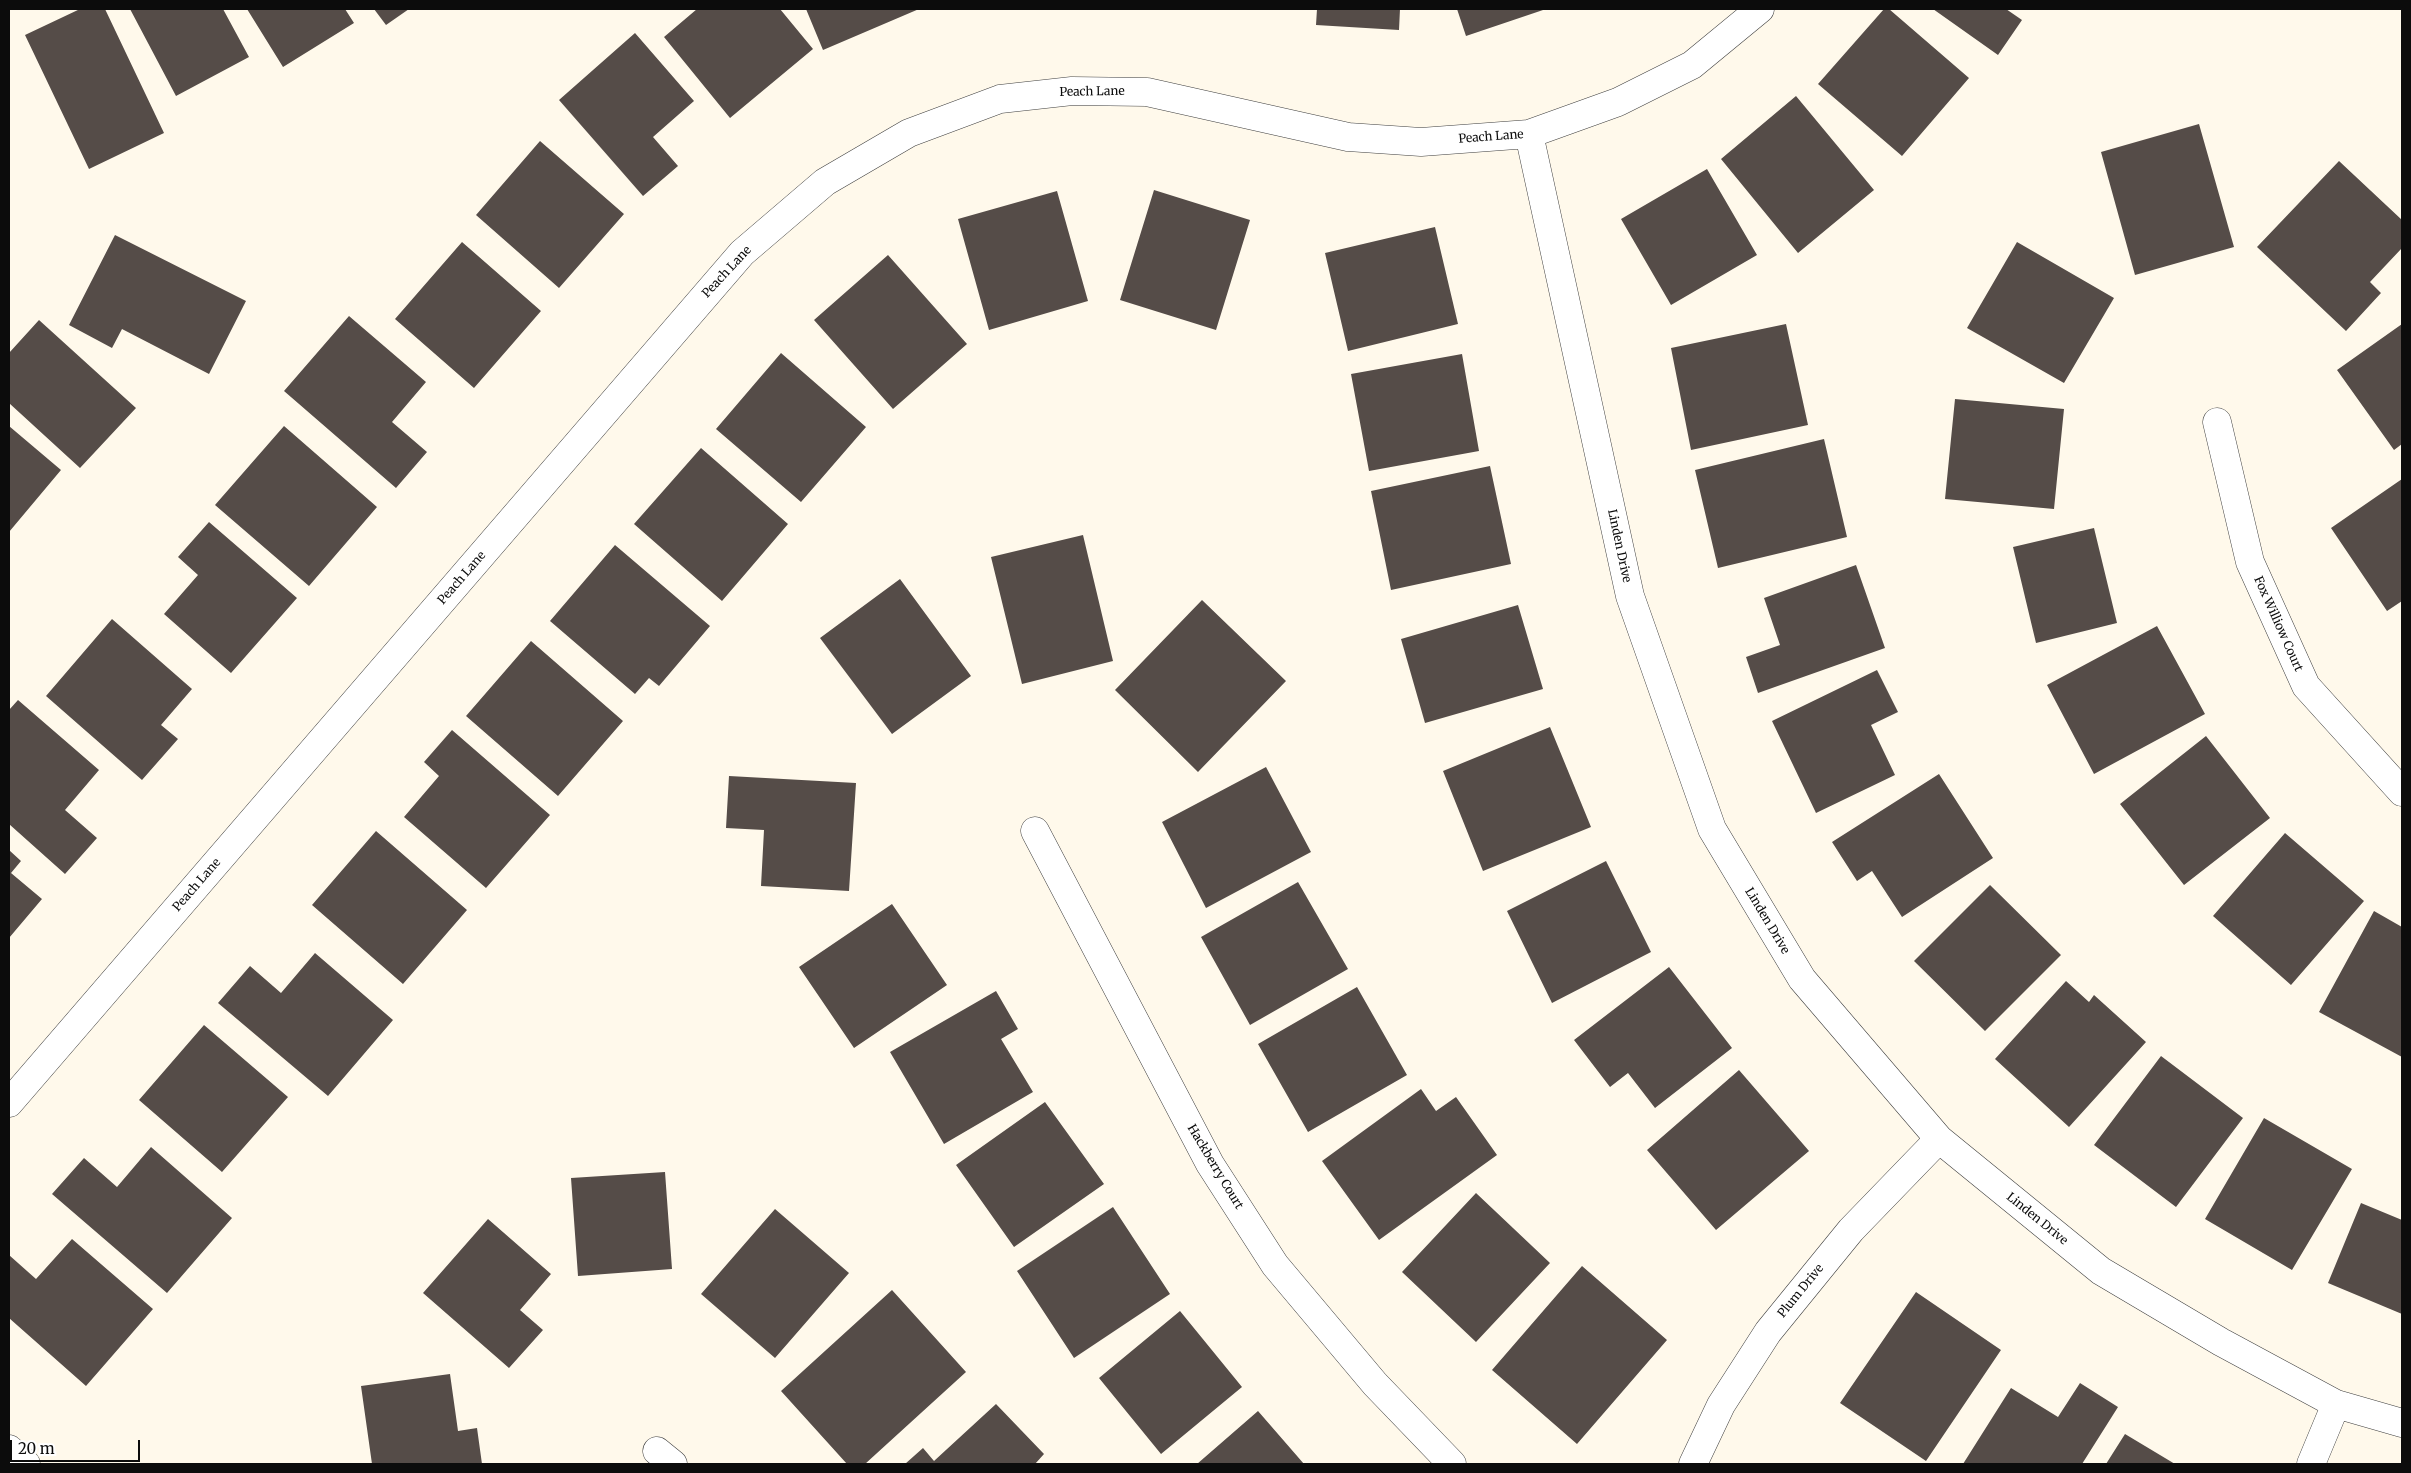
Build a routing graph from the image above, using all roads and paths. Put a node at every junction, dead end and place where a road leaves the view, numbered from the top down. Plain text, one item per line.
1 (1760, 9) edge
2 (1529, 134) junction
3 (2216, 422) dead end
4 (2402, 792) edge
5 (1035, 831) dead end
6 (9, 1103) edge
7 (1939, 1139) junction
8 (2336, 1404) junction
9 (2402, 1423) edge
10 (9, 1449) edge
11 (26, 1464) edge
12 (1452, 1464) edge
13 (1693, 1464) edge
14 (2311, 1464) edge

1 - 2 street, Peach Lane
2 - 6 street, Peach Lane
2 - 7 street, Linden Drive
3 - 4 street, Fox Williow Court
5 - 12 street, Hackberry Court
7 - 8 street, Linden Drive
7 - 13 street, Plum Drive
8 - 9 street, Linden Drive
8 - 14 street
10 - 11 street

